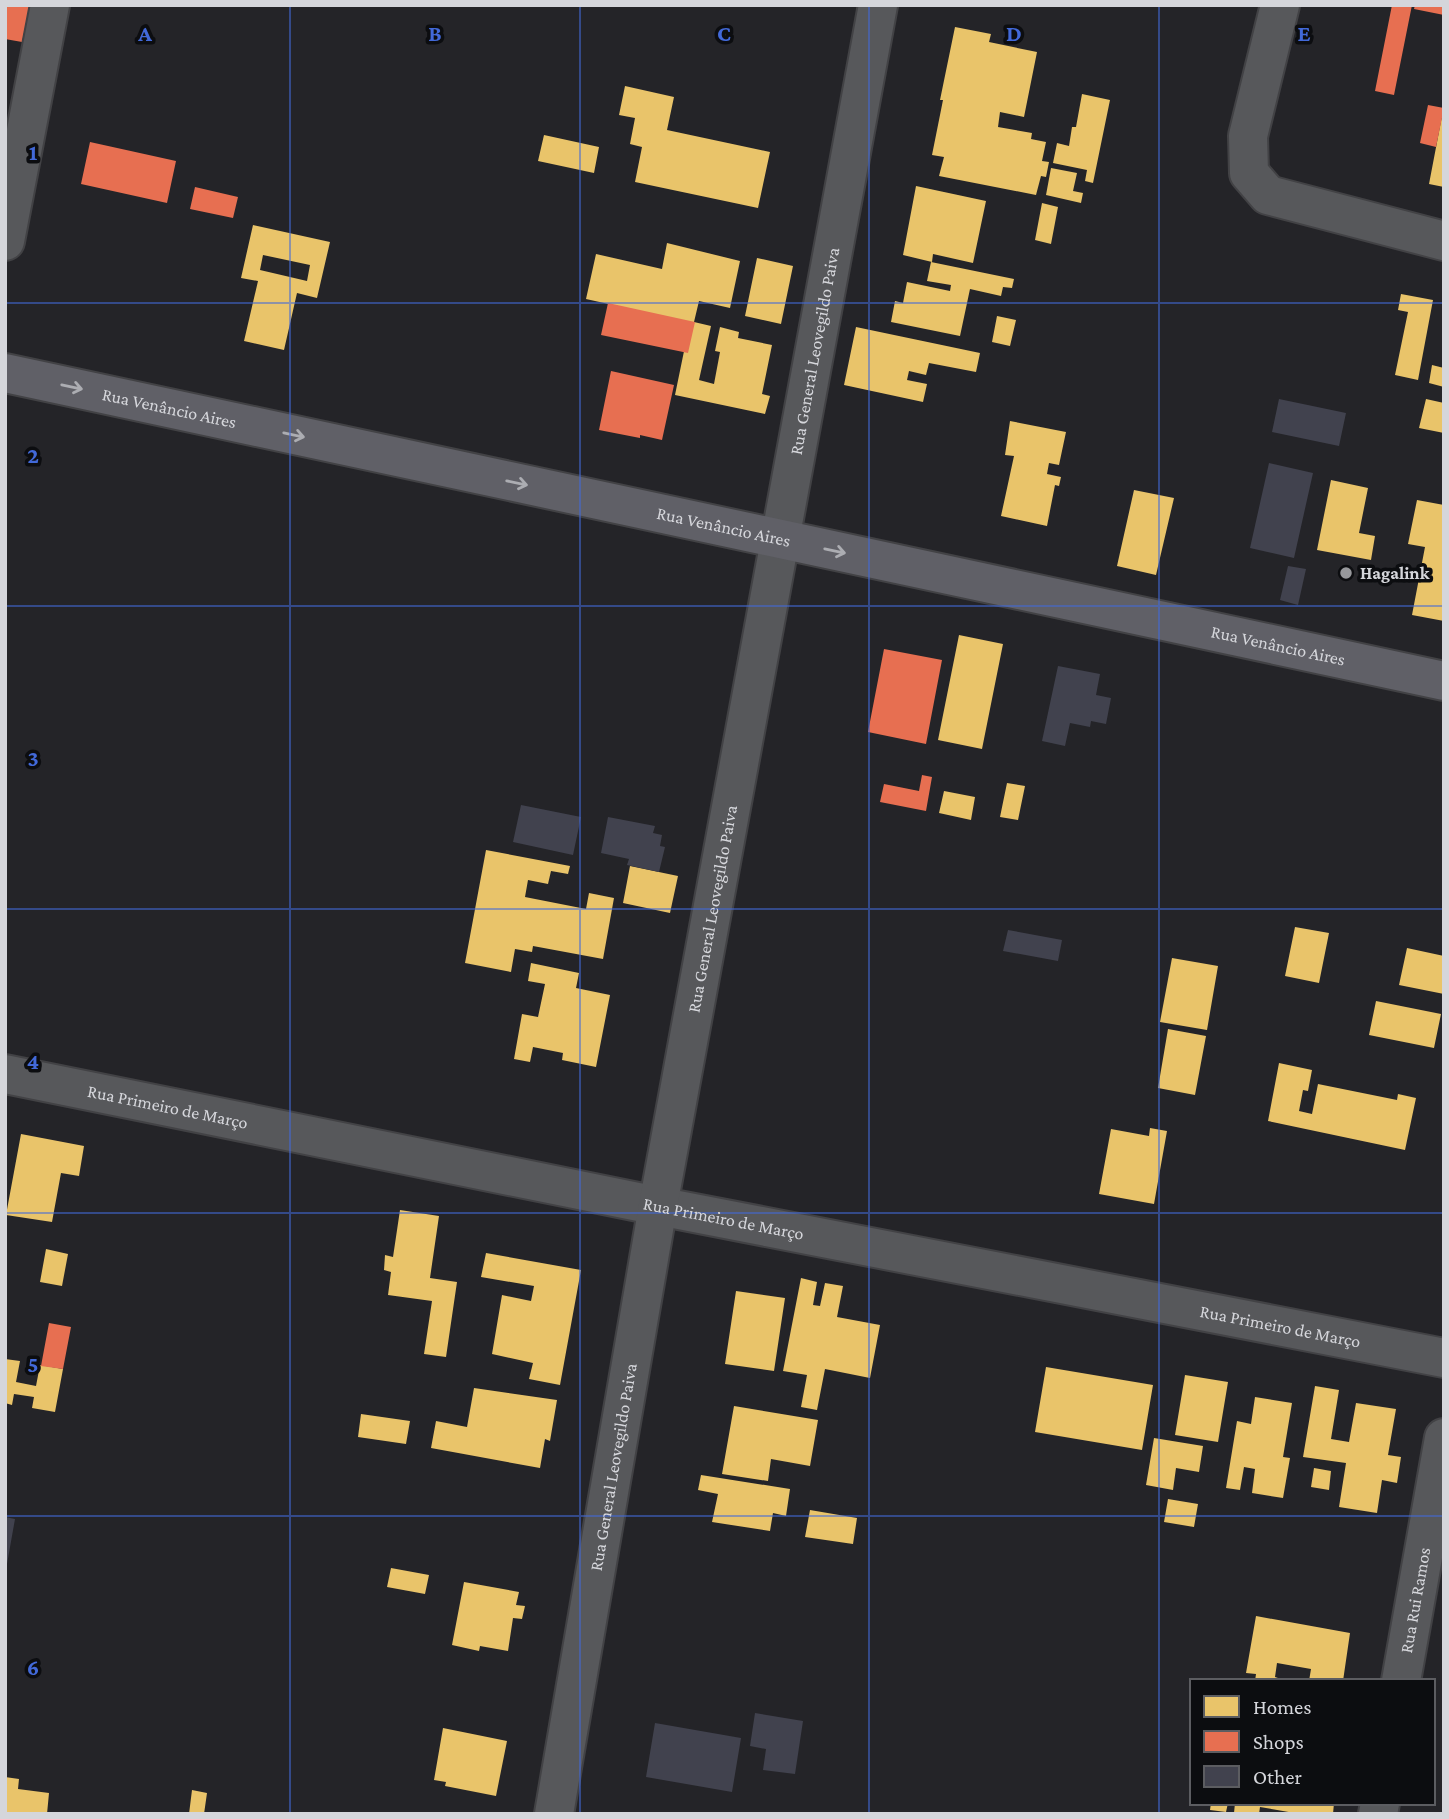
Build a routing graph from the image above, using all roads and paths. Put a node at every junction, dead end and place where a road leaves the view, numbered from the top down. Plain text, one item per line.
1 (50, 5) edge
2 (878, 5) edge
3 (1280, 5) edge
4 (5, 241) edge
5 (1444, 241) edge
6 (5, 373) edge
7 (780, 540) junction
8 (1444, 681) edge
9 (5, 1074) edge
10 (658, 1206) junction
11 (1444, 1358) edge
12 (1444, 1438) edge
13 (1401, 1679) edge
14 (554, 1814) edge

1 - 4 street
2 - 7 street, Rua General Leovegildo Paiva
3 - 5 street
6 -> 7 main road, Rua Venâncio Aires
7 -> 8 main road, Rua Venâncio Aires
7 - 10 street, Rua General Leovegildo Paiva
9 - 10 street, Rua Primeiro de Março
10 - 11 street, Rua Primeiro de Março
10 - 14 street, Rua General Leovegildo Paiva
12 - 13 street, Rua Rui Ramos

